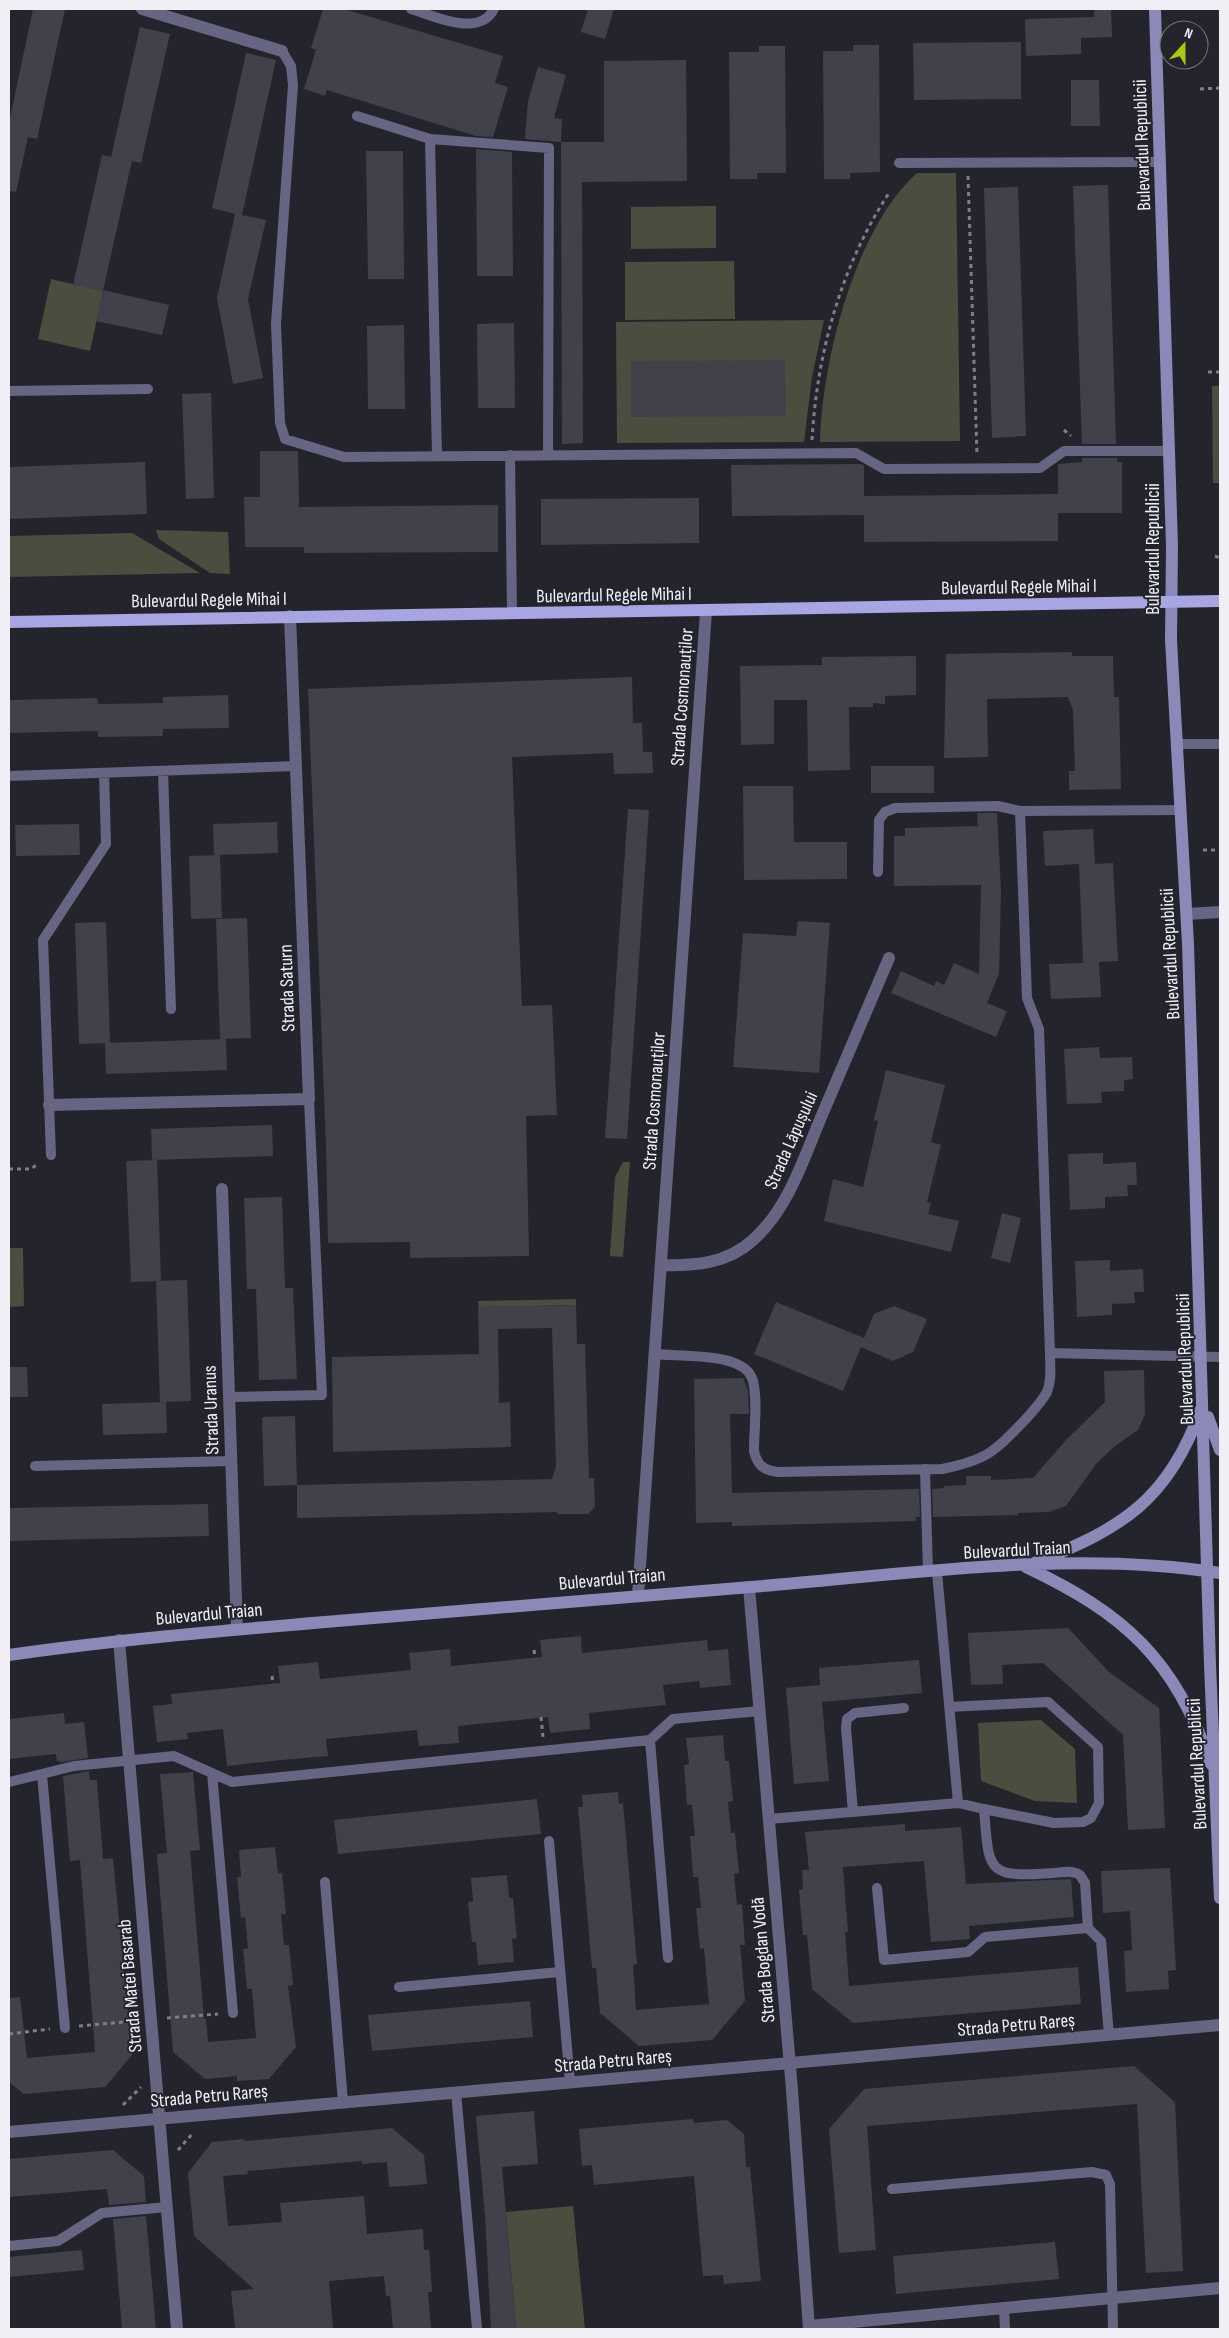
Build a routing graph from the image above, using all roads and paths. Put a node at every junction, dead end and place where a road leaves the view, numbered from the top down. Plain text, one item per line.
1 (142, 9) edge
2 (411, 9) edge
3 (494, 9) edge
4 (1155, 9) edge
5 (282, 51) joint
6 (1220, 88) edge
7 (1200, 89) dead end
8 (357, 116) dead end
9 (430, 139) junction
10 (1160, 162) junction
11 (968, 163) junction
12 (899, 164) dead end
13 (889, 193) dead end
14 (1208, 372) dead end
15 (1220, 372) edge
16 (148, 389) dead end
17 (9, 391) edge
18 (1169, 451) junction
19 (813, 453) junction
20 (510, 455) junction
21 (548, 455) junction
22 (437, 456) junction
23 (978, 468) junction
24 (1215, 556) dead end
25 (1220, 558) edge
26 (1220, 601) edge
27 (1171, 602) junction
28 (706, 611) junction
29 (512, 614) junction
30 (290, 616) junction
31 (9, 622) edge
32 (1177, 744) junction
33 (1220, 744) edge
34 (296, 766) junction
35 (163, 771) junction
36 (104, 773) junction
37 (9, 776) edge
38 (1181, 810) junction
39 (1020, 811) junction
40 (1203, 850) dead end
41 (1220, 850) edge
42 (878, 872) dead end
43 (1220, 912) edge
44 (1187, 914) junction
45 (889, 958) dead end
46 (171, 1009) dead end
47 (309, 1099) junction
48 (50, 1105) junction
49 (51, 1155) joint
50 (9, 1169) edge
51 (222, 1189) dead end
52 (661, 1265) junction
53 (1050, 1353) junction
54 (655, 1354) junction
55 (1202, 1355) junction
56 (1220, 1357) edge
57 (229, 1397) junction
58 (1204, 1402) junction
59 (1220, 1450) edge
60 (231, 1461) junction
61 (34, 1466) dead end
62 (925, 1469) junction
63 (1024, 1566) junction
64 (932, 1572) junction
65 (1214, 1572) edge
66 (749, 1587) junction
67 (638, 1595) junction
68 (236, 1629) junction
69 (119, 1640) junction
70 (534, 1650) dead end
71 (9, 1655) edge
72 (535, 1657) dead end
73 (272, 1676) dead end
74 (273, 1684) dead end
75 (949, 1707) junction
76 (904, 1708) dead end
77 (760, 1711) junction
78 (650, 1740) junction
79 (1220, 1749) edge
80 (129, 1760) junction
81 (212, 1773) junction
82 (42, 1774) junction
83 (1216, 1778) junction
84 (9, 1782) edge
85 (958, 1803) junction
86 (984, 1809) junction
87 (853, 1812) junction
88 (769, 1819) junction
89 (549, 1840) dead end
90 (325, 1882) dead end
91 (877, 1888) dead end
92 (1220, 1898) edge
93 (1088, 1928) junction
94 (668, 1958) dead end
95 (560, 1972) junction
96 (399, 1987) dead end
97 (233, 2013) joint
98 (166, 2018) dead end
99 (1220, 2025) edge
100 (65, 2028) dead end
101 (1109, 2035) junction
102 (790, 2063) junction
103 (570, 2082) junction
104 (141, 2086) dead end
105 (456, 2092) junction
106 (343, 2102) junction
107 (125, 2105) dead end
108 (159, 2118) junction
109 (9, 2132) edge
110 (194, 2132) dead end
111 (177, 2150) dead end
112 (892, 2190) dead end
113 (167, 2207) junction
114 (9, 2246) edge
115 (1220, 2288) edge
116 (1113, 2298) junction
117 (1004, 2308) junction
118 (809, 2328) edge
119 (177, 2329) edge
120 (477, 2329) edge
121 (1005, 2329) edge
122 (1113, 2329) edge

1 - 5 street
2 - 3 lane
4 - 10 street, Bulevardul Republicii
5 - 22 lane
6 - 7 path
8 - 9 lane
9 - 21 lane
9 - 22 lane
10 - 11 lane
10 - 18 street, Bulevardul Republicii
11 - 12 lane
11 - 23 path
13 - 19 path
14 - 15 path
16 - 17 lane
18 - 23 lane
18 - 27 street, Bulevardul Republicii
19 - 21 lane
19 - 23 lane
20 - 21 lane
20 - 22 lane
20 - 29 lane
24 - 25 path
26 - 27 main road, Bulevardul Regele Mihai I
27 - 28 main road, Bulevardul Regele Mihai I
27 - 32 street, Bulevardul Republicii
28 - 29 main road, Bulevardul Regele Mihai I
28 - 52 street, Strada Cosmonauților
29 - 30 main road, Bulevardul Regele Mihai I
30 - 31 main road, Bulevardul Regele Mihai I
30 - 34 street, Strada Saturn
32 - 33 lane
32 - 38 street, Bulevardul Republicii
34 - 35 lane
34 - 47 street, Strada Saturn
35 - 36 lane
35 - 46 lane
36 - 37 lane
36 - 48 lane
38 - 39 lane
38 - 44 street, Bulevardul Republicii
39 - 42 lane
39 - 53 lane
40 - 41 path
43 - 44 street
44 - 55 street, Bulevardul Republicii
45 - 52 street, Strada Lăpușului
47 - 48 street
47 - 57 lane
48 - 49 lane
49 - 50 path
51 - 57 street, Strada Uranus
52 - 54 street, Strada Cosmonauților
53 - 55 lane
53 - 62 lane
54 - 62 lane
54 - 67 street, Strada Cosmonauților
55 - 56 lane
55 - 58 street, Bulevardul Republicii
57 - 60 street, Strada Uranus
58 - 59 street
58 - 63 street
58 - 65 street, Bulevardul Republicii
60 - 61 lane
60 - 68 street, Strada Uranus
62 - 64 lane
63 - 64 street, Bulevardul Traian
63 - 65 street, Bulevardul Traian
63 - 83 street
64 - 66 street, Bulevardul Traian
64 - 75 lane
65 - 83 street, Bulevardul Republicii
66 - 67 street, Bulevardul Traian
66 - 77 street, Strada Bogdan Vodă
67 - 68 street, Bulevardul Traian
68 - 69 street, Bulevardul Traian
69 - 71 street, Bulevardul Traian
69 - 80 street, Strada Matei Basarab
70 - 72 path
73 - 74 path
75 - 85 lane
75 - 86 lane
76 - 87 lane
77 - 78 lane
77 - 88 street, Strada Bogdan Vodă
78 - 81 lane
78 - 94 lane
79 - 83 street
80 - 81 lane
80 - 82 lane
80 - 108 street, Strada Matei Basarab
81 - 97 lane
82 - 84 lane
82 - 100 lane
83 - 92 street, Bulevardul Republicii
85 - 86 lane
85 - 87 lane
86 - 93 lane
87 - 88 lane
88 - 102 street, Strada Bogdan Vodă
89 - 95 lane
90 - 106 lane
91 - 93 lane
93 - 101 lane
95 - 96 lane
95 - 103 lane
97 - 98 path
99 - 101 street, Strada Petru Rareș
101 - 102 street, Strada Petru Rareș
102 - 103 street, Strada Petru Rareș
102 - 118 street, Strada Bogdan Vodă
103 - 105 street, Strada Petru Rareș
104 - 107 path
105 - 106 street, Strada Petru Rareș
105 - 120 lane
106 - 108 street, Strada Petru Rareș
108 - 109 street, Strada Petru Rareș
108 - 113 street, Strada Matei Basarab
110 - 111 path
112 - 116 lane
113 - 114 lane
113 - 119 street, Strada Matei Basarab
115 - 116 street
116 - 117 street
116 - 122 lane
117 - 118 street
117 - 121 lane

